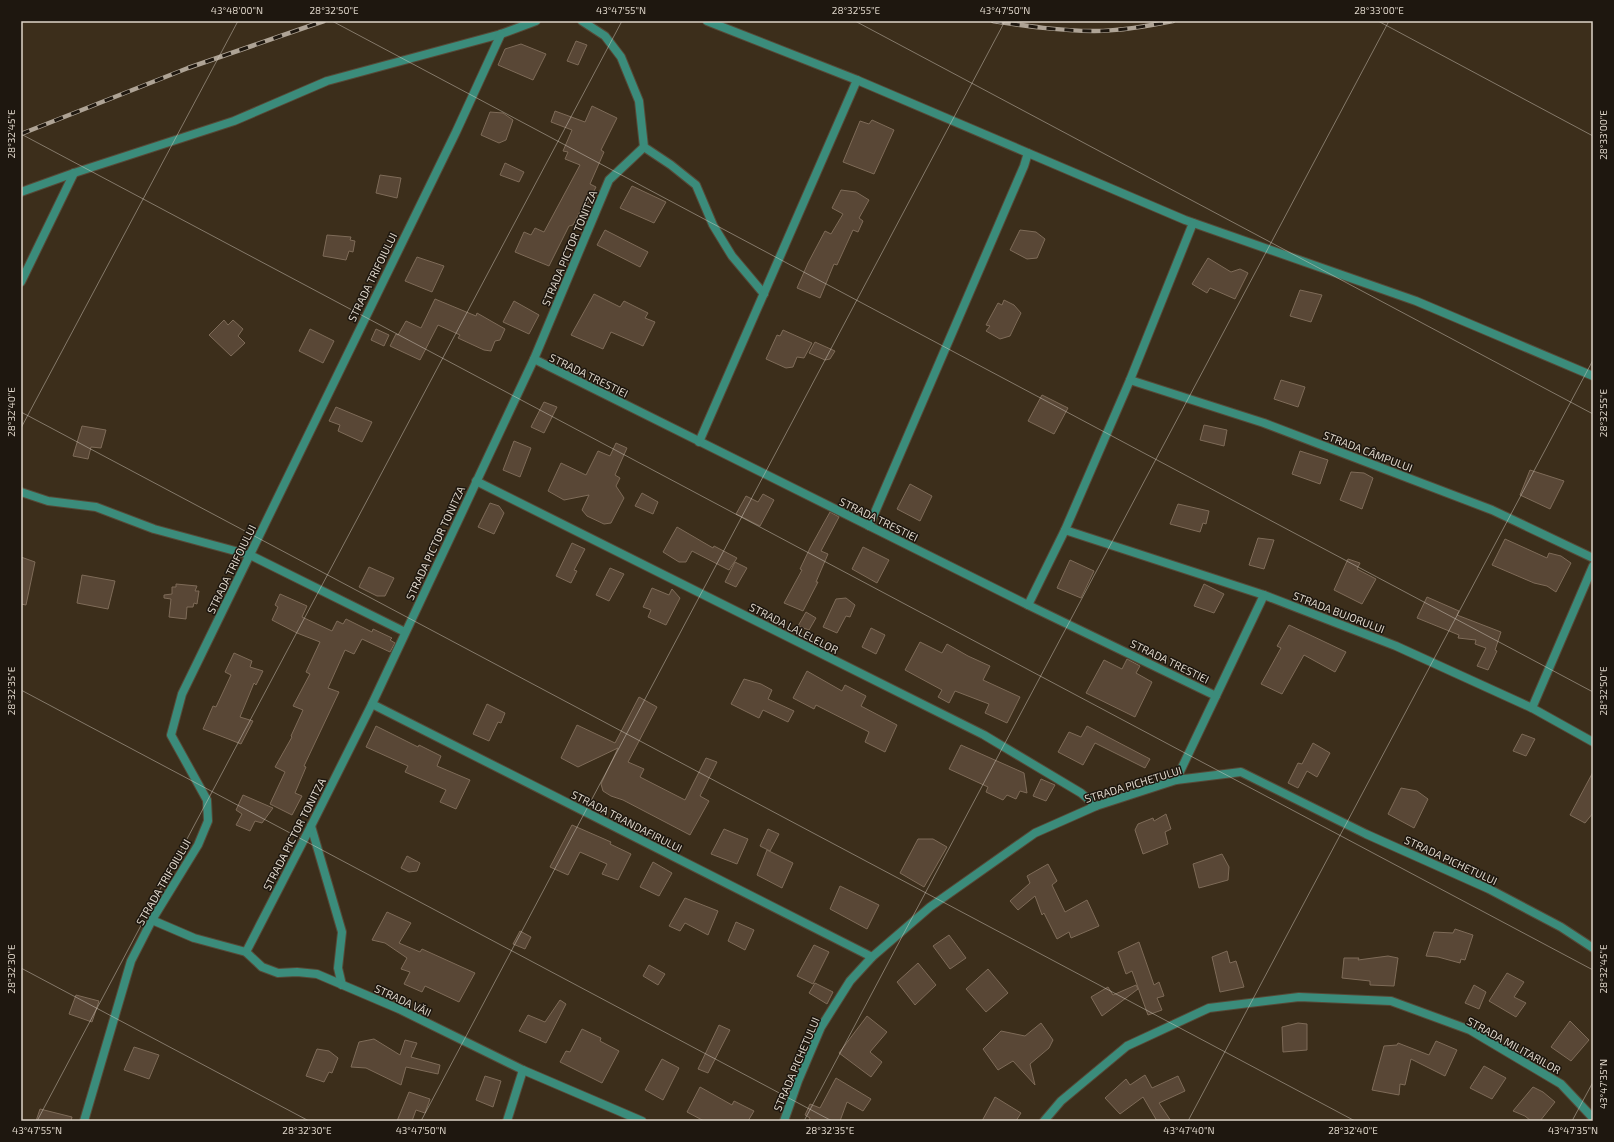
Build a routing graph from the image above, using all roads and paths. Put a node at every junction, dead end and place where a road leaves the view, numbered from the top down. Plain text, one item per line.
1 (536, 21) edge
2 (582, 21) edge
3 (707, 21) edge
4 (501, 34) junction
5 (857, 80) junction
6 (644, 147) junction
7 (1028, 153) junction
8 (74, 173) junction
9 (21, 192) edge
10 (1193, 222) junction
11 (21, 282) edge
12 (764, 294) junction
13 (534, 359) junction
14 (1593, 376) edge
15 (1130, 380) junction
16 (700, 442) junction
17 (476, 481) junction
18 (21, 492) edge
19 (869, 526) junction
20 (1065, 530) junction
21 (250, 555) junction
22 (1593, 558) edge
23 (1593, 566) edge
24 (1264, 595) junction
25 (1028, 605) junction
26 (405, 632) junction
27 (1216, 696) junction
28 (372, 704) junction
29 (1532, 708) junction
30 (1593, 742) edge
31 (1176, 780) junction
32 (1096, 806) junction
33 (311, 826) junction
34 (152, 920) junction
35 (1593, 948) edge
36 (246, 952) junction
37 (872, 957) junction
38 (342, 985) junction
39 (524, 1070) junction
40 (1593, 1118) edge
41 (84, 1121) edge
42 (508, 1121) edge
43 (642, 1121) edge
44 (784, 1121) edge
45 (1044, 1121) edge

1 - 4 street
2 - 6 street
3 - 5 street
4 - 8 street
4 - 21 street, STRADA TRIFOIULUI
5 - 7 street
5 - 12 street
6 - 12 street
6 - 13 street, STRADA PICTOR TONITZA
7 - 10 street
7 - 19 street
8 - 9 street
8 - 11 street
10 - 14 street
10 - 15 street
12 - 16 street
13 - 16 street, STRADA TRESTIEI
13 - 17 street, STRADA PICTOR TONITZA
15 - 20 street
15 - 22 street, STRADA CÂMPULUI
16 - 19 street, STRADA TRESTIEI
17 - 26 street, STRADA PICTOR TONITZA
17 - 32 street, STRADA LALELELOR
18 - 21 street
19 - 25 street, STRADA TRESTIEI
20 - 24 street, STRADA BUJORULUI
20 - 25 street
21 - 26 street
21 - 34 street, STRADA TRIFOIULUI
23 - 29 street
24 - 27 street
24 - 29 street, STRADA BUJORULUI
25 - 27 street, STRADA TRESTIEI
26 - 28 street, STRADA PICTOR TONITZA
27 - 31 street
28 - 33 street, STRADA PICTOR TONITZA
28 - 37 street, STRADA TRANDAFIRULUI
29 - 30 street, STRADA BUJORULUI
31 - 32 street, STRADA PICHETULUI
31 - 35 street, STRADA PICHETULUI
32 - 37 street, STRADA PICHETULUI
33 - 36 street, STRADA PICTOR TONITZA
33 - 38 street
34 - 36 street, STRADA VĂII
34 - 41 street, STRADA TRIFOIULUI
36 - 38 street, STRADA VĂII
37 - 44 street, STRADA PICHETULUI
38 - 39 street, STRADA VĂII
39 - 42 street
39 - 43 street, STRADA VĂII
40 - 45 street, STRADA MILITARILOR

